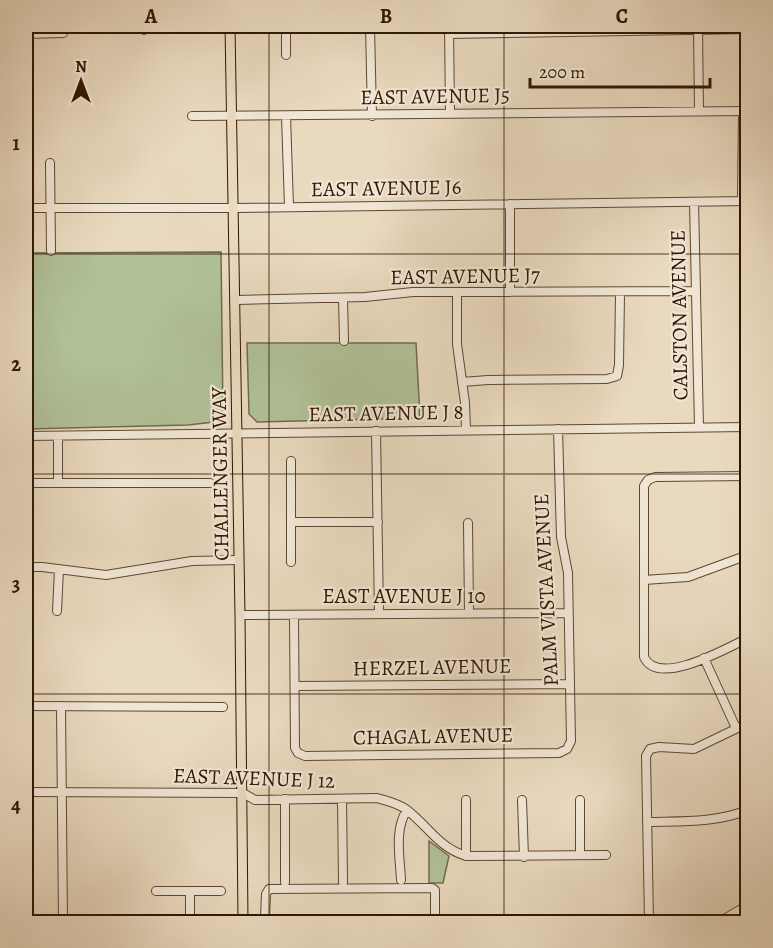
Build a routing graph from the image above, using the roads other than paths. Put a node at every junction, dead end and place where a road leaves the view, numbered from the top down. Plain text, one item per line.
1 (230, 26) edge
2 (286, 26) edge
3 (370, 26) edge
4 (698, 27) edge
5 (63, 29) edge
6 (747, 29) edge
7 (449, 30) edge
8 (26, 34) edge
9 (286, 55) dead end
10 (699, 111) junction
11 (745, 111) edge
12 (450, 114) junction
13 (192, 116) dead end
14 (232, 116) junction
15 (286, 116) junction
16 (372, 116) junction
17 (50, 163) dead end
18 (745, 201) edge
19 (694, 202) junction
20 (510, 204) junction
21 (289, 207) junction
22 (26, 208) edge
23 (51, 208) junction
24 (233, 208) junction
25 (51, 251) dead end
26 (695, 291) junction
27 (457, 292) junction
28 (510, 292) junction
29 (620, 293) junction
30 (343, 298) junction
31 (236, 300) junction
32 (344, 341) dead end
33 (462, 382) junction
34 (747, 427) edge
35 (699, 428) junction
36 (558, 429) junction
37 (466, 430) junction
38 (376, 431) junction
39 (237, 433) junction
40 (26, 436) edge
41 (58, 437) junction
42 (291, 461) dead end
43 (747, 476) edge
44 (26, 483) edge
45 (58, 483) junction
46 (210, 483) dead end
47 (291, 522) junction
48 (378, 522) junction
49 (468, 523) dead end
50 (747, 555) edge
51 (240, 560) junction
52 (291, 562) dead end
53 (26, 567) edge
54 (59, 569) junction
55 (644, 580) junction
56 (57, 611) dead end
57 (568, 613) junction
58 (379, 614) junction
59 (469, 614) junction
60 (240, 615) junction
61 (294, 615) junction
62 (747, 638) edge
63 (704, 658) junction
64 (569, 684) junction
65 (295, 686) junction
66 (26, 706) edge
67 (61, 706) junction
68 (223, 706) dead end
69 (747, 723) edge
70 (736, 728) junction
71 (567, 749) joint
72 (26, 792) edge
73 (62, 792) junction
74 (243, 793) junction
75 (285, 799) junction
76 (342, 799) junction
77 (466, 800) dead end
78 (522, 801) dead end
79 (580, 801) dead end
80 (407, 810) junction
81 (747, 810) edge
82 (647, 822) junction
83 (580, 855) junction
84 (606, 855) dead end
85 (466, 856) junction
86 (524, 857) junction
87 (401, 880) dead end
88 (285, 882) dead end
89 (343, 882) dead end
90 (156, 891) dead end
91 (190, 891) junction
92 (221, 891) dead end
93 (747, 905) edge
94 (726, 918) dead end
95 (63, 922) edge
96 (190, 922) edge
97 (243, 922) edge
98 (435, 922) edge
99 (649, 922) edge

1 - 14 main road, CHALLENGER WAY
2 - 9 street
3 - 16 street
4 - 6 street
4 - 7 street
4 - 10 street
5 - 8 street
7 - 12 street
10 - 11 street, EAST AVENUE J5
10 - 12 street, EAST AVENUE J5
11 - 18 street
12 - 16 street, EAST AVENUE J5
13 - 14 street, EAST AVENUE J5
14 - 15 street, EAST AVENUE J5
14 - 24 main road, CHALLENGER WAY
15 - 16 street, EAST AVENUE J5
15 - 21 street
17 - 23 street
18 - 19 street, EAST AVENUE J6
19 - 20 street, EAST AVENUE J6
19 - 26 street, CALSTON AVENUE
20 - 21 street, EAST AVENUE J6
20 - 28 street
21 - 24 street, EAST AVENUE J6
22 - 23 street, EAST AVENUE J6
23 - 24 street, EAST AVENUE J6
23 - 25 street
24 - 31 main road, CHALLENGER WAY
26 - 29 street, EAST AVENUE J7
26 - 35 street, CALSTON AVENUE
27 - 28 street, EAST AVENUE J7
27 - 30 street, EAST AVENUE J7
27 - 33 street
28 - 29 street, EAST AVENUE J7
29 - 33 street
30 - 31 street, EAST AVENUE J7
30 - 32 street
31 - 39 main road, CHALLENGER WAY
33 - 37 street
34 - 35 street, EAST AVENUE J 8
35 - 36 street, EAST AVENUE J 8
36 - 37 street, EAST AVENUE J 8
36 - 57 street, PALM VISTA AVENUE
37 - 38 street, EAST AVENUE J 8
38 - 39 street, EAST AVENUE J 8
38 - 48 street
39 - 41 street, EAST AVENUE J 8
39 - 51 main road, CHALLENGER WAY
40 - 41 street, EAST AVENUE J 8
41 - 45 street
42 - 47 street
43 - 55 street
44 - 45 street
45 - 46 street
47 - 48 street
47 - 52 street
48 - 58 street
49 - 59 street
50 - 55 street
51 - 54 street
51 - 60 main road, CHALLENGER WAY
53 - 54 street
54 - 56 street
55 - 63 street
57 - 59 street, EAST AVENUE J 10
57 - 64 street, PALM VISTA AVENUE
58 - 59 street, EAST AVENUE J 10
58 - 61 street, EAST AVENUE J 10
60 - 61 street, EAST AVENUE J 10
60 - 74 main road, CHALLENGER WAY
61 - 65 street
62 - 63 street
63 - 70 street
64 - 65 street, HERZEL AVENUE
64 - 71 street, PALM VISTA AVENUE
65 - 71 street, CHAGAL AVENUE
66 - 67 street
67 - 68 street
67 - 73 street
69 - 70 street
70 - 82 street
72 - 73 street, EAST AVENUE J 12
73 - 74 street, EAST AVENUE J 12
73 - 95 street
74 - 75 street, EAST AVENUE J 12
74 - 97 main road, CHALLENGER WAY
75 - 76 street, EAST AVENUE J 12
75 - 88 street
76 - 80 street, EAST AVENUE J 12
76 - 89 street
77 - 85 street
78 - 86 street
79 - 83 street
80 - 85 street, EAST AVENUE J 12
80 - 87 street
81 - 82 street
82 - 99 street
83 - 84 street, EAST AVENUE J 12
83 - 86 street, EAST AVENUE J 12
85 - 86 street, EAST AVENUE J 12
90 - 91 street
91 - 92 street
91 - 96 street
93 - 94 street
97 - 98 street

